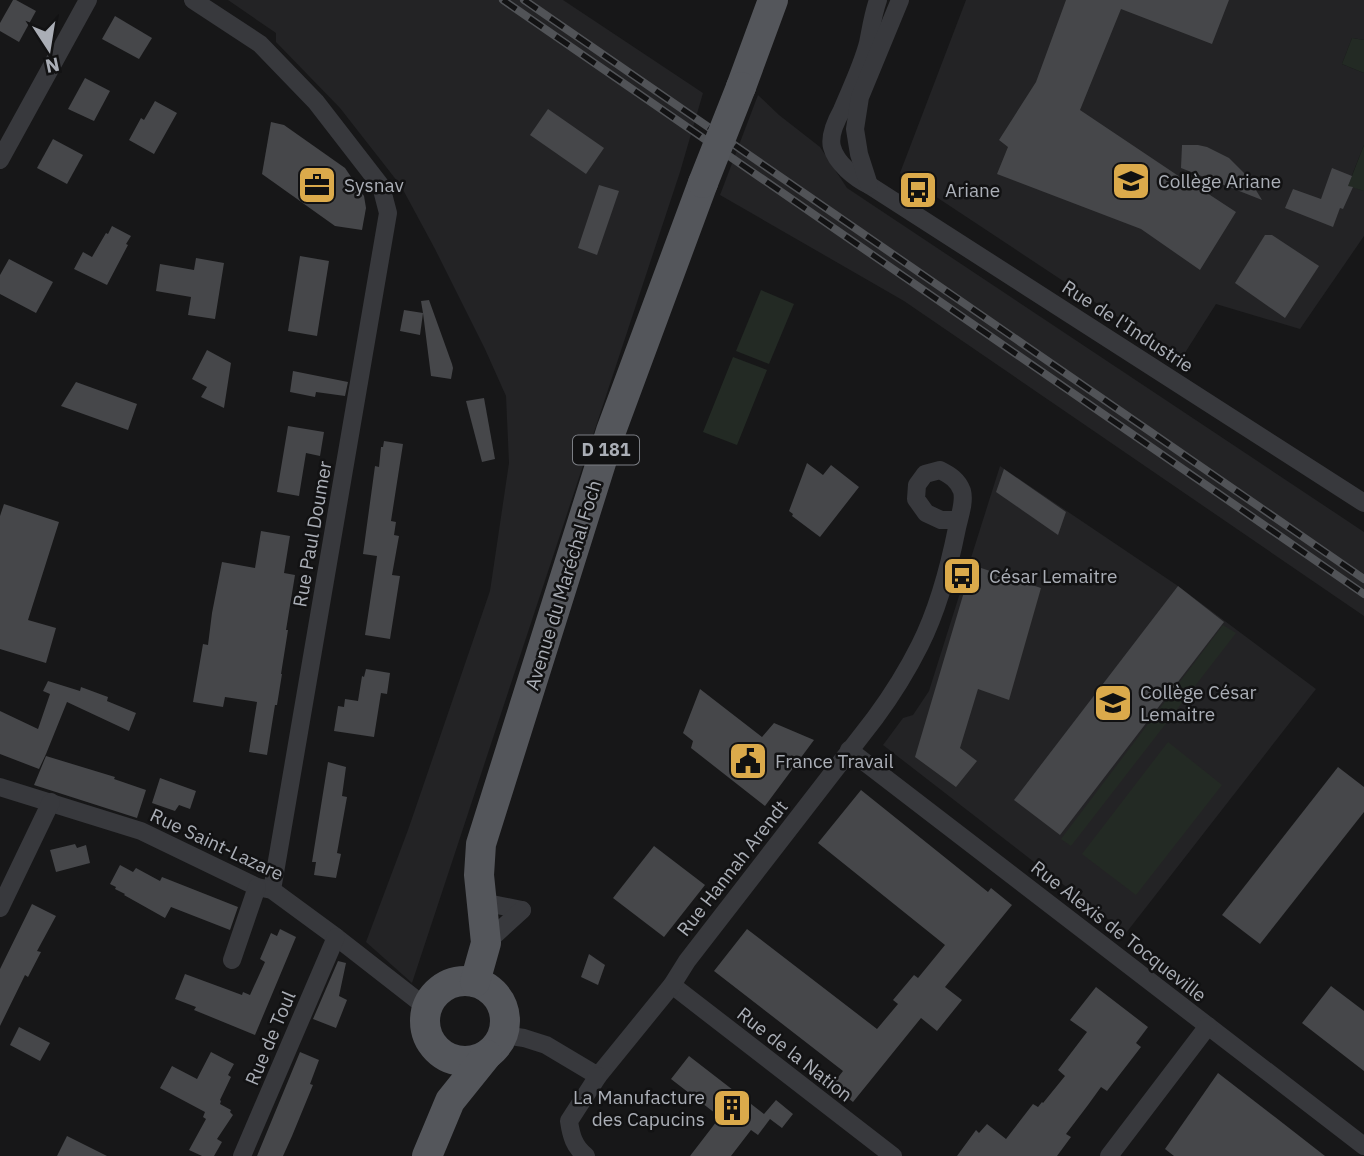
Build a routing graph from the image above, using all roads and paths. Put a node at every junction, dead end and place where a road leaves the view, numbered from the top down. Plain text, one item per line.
1 (88, 0) edge
2 (193, 0) edge
3 (773, 0) edge
4 (878, 0) edge
5 (900, 0) edge
6 (0, 160) edge
7 (869, 184) junction
8 (1364, 503) edge
9 (959, 520) dead end
10 (849, 750) junction
11 (0, 787) edge
12 (51, 802) junction
13 (265, 889) junction
14 (0, 908) edge
15 (336, 937) junction
16 (232, 960) dead end
17 (475, 982) junction
18 (672, 985) junction
19 (427, 1008) junction
20 (1208, 1026) junction
21 (495, 1045) junction
22 (442, 1053) junction
23 (598, 1076) junction
24 (450, 1101) junction
25 (1364, 1146) edge
26 (583, 1154) edge
27 (242, 1156) edge
28 (427, 1156) edge
29 (893, 1156) edge
30 (1109, 1156) edge

1 - 6 street
2 - 13 street, Rue Paul Doumer
3 - 17 main road, Avenue du Maréchal Foch / D 181, bridge
4 - 7 street, Rue de l'Industrie
5 - 7 street
7 - 8 street, Rue de l'Industrie
9 - 10 street, Rue Hannah Arendt
10 - 18 street, Rue Hannah Arendt
10 - 20 street, Rue Alexis de Tocqueville
11 - 12 street, Rue Saint-Lazare
12 - 13 street, Rue Saint-Lazare
12 - 14 street
13 - 15 street, Rue Saint-Lazare
13 - 16 street, Rue Paul Doumer
15 - 19 street, Rue Saint-Lazare
15 - 27 street, Rue de Toul
17 - 19 main road
17 - 21 main road
18 - 23 street, Rue Hannah Arendt
18 - 29 street, Rue de la Nation
19 - 22 main road
20 - 25 street, Rue Alexis de Tocqueville
20 - 30 street
21 - 22 main road
21 - 23 street
21 - 24 main road
22 - 24 main road
23 - 26 street, Rue Hannah Arendt
24 - 28 main road

